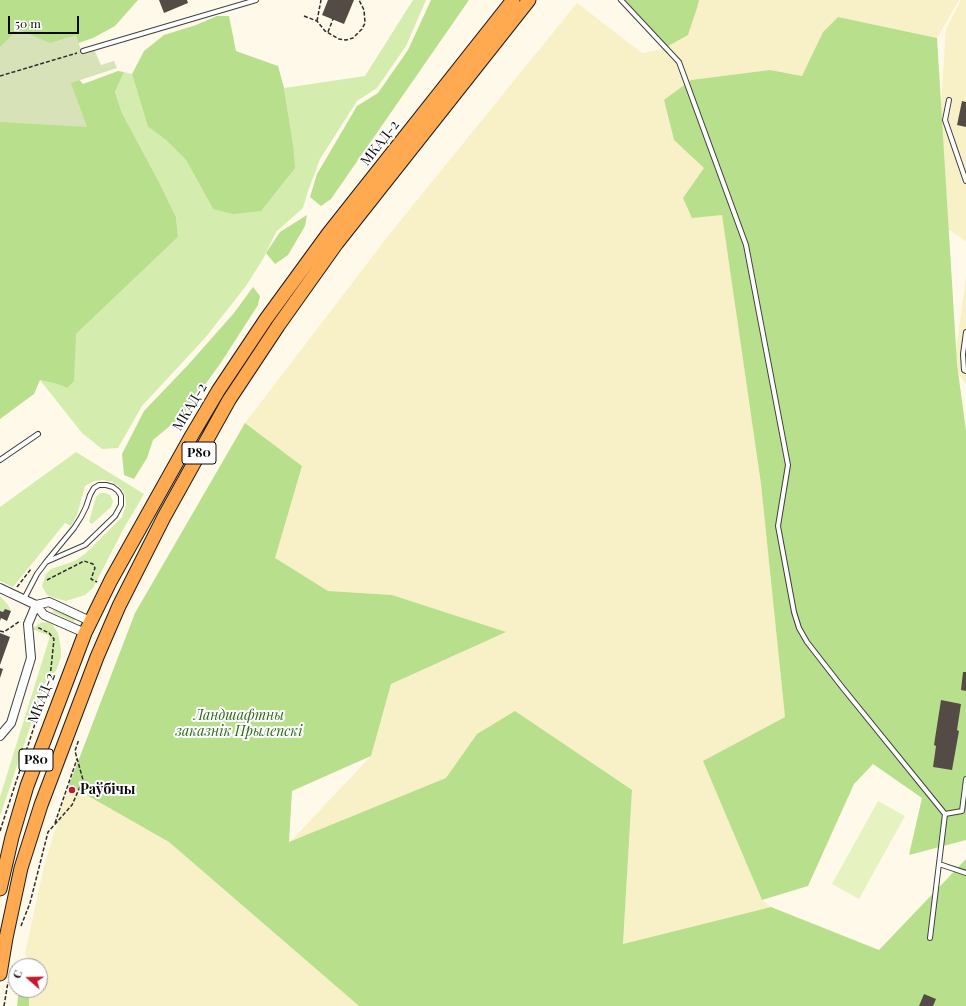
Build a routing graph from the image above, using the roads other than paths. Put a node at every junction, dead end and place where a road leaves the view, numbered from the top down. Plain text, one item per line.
1 (256, 0) edge
2 (513, 0) edge
3 (529, 0) edge
4 (621, 0) edge
5 (83, 51) road end
6 (949, 100) dead end
7 (966, 181) edge
8 (966, 332) edge
9 (966, 370) edge
10 (38, 434) dead end
11 (0, 460) edge
12 (46, 562) junction
13 (0, 588) edge
14 (24, 599) junction
15 (36, 605) junction
16 (114, 617) junction
17 (91, 629) junction
18 (97, 657) junction
19 (0, 736) edge
20 (966, 779) edge
21 (945, 814) junction
22 (939, 864) junction
23 (966, 873) edge
24 (0, 890) edge
25 (930, 938) dead end
26 (4, 977) edge

1 - 5 lane
2 - 17 highway, МКАД-2 / Р80
3 - 16 highway, Р80
4 - 21 lane
6 - 7 lane
8 - 9 lane
10 - 11 lane
12 - 12 lane
12 - 14 lane
13 - 14 street
14 - 15 street
15 - 17 street
15 - 17 street
15 - 19 street
16 - 17 highway
16 - 18 highway, Р80
17 - 18 highway
17 - 24 highway, МКАД-2 / Р80
18 - 26 highway, Р80
20 - 21 lane
21 - 22 lane
22 - 23 lane
22 - 25 lane

